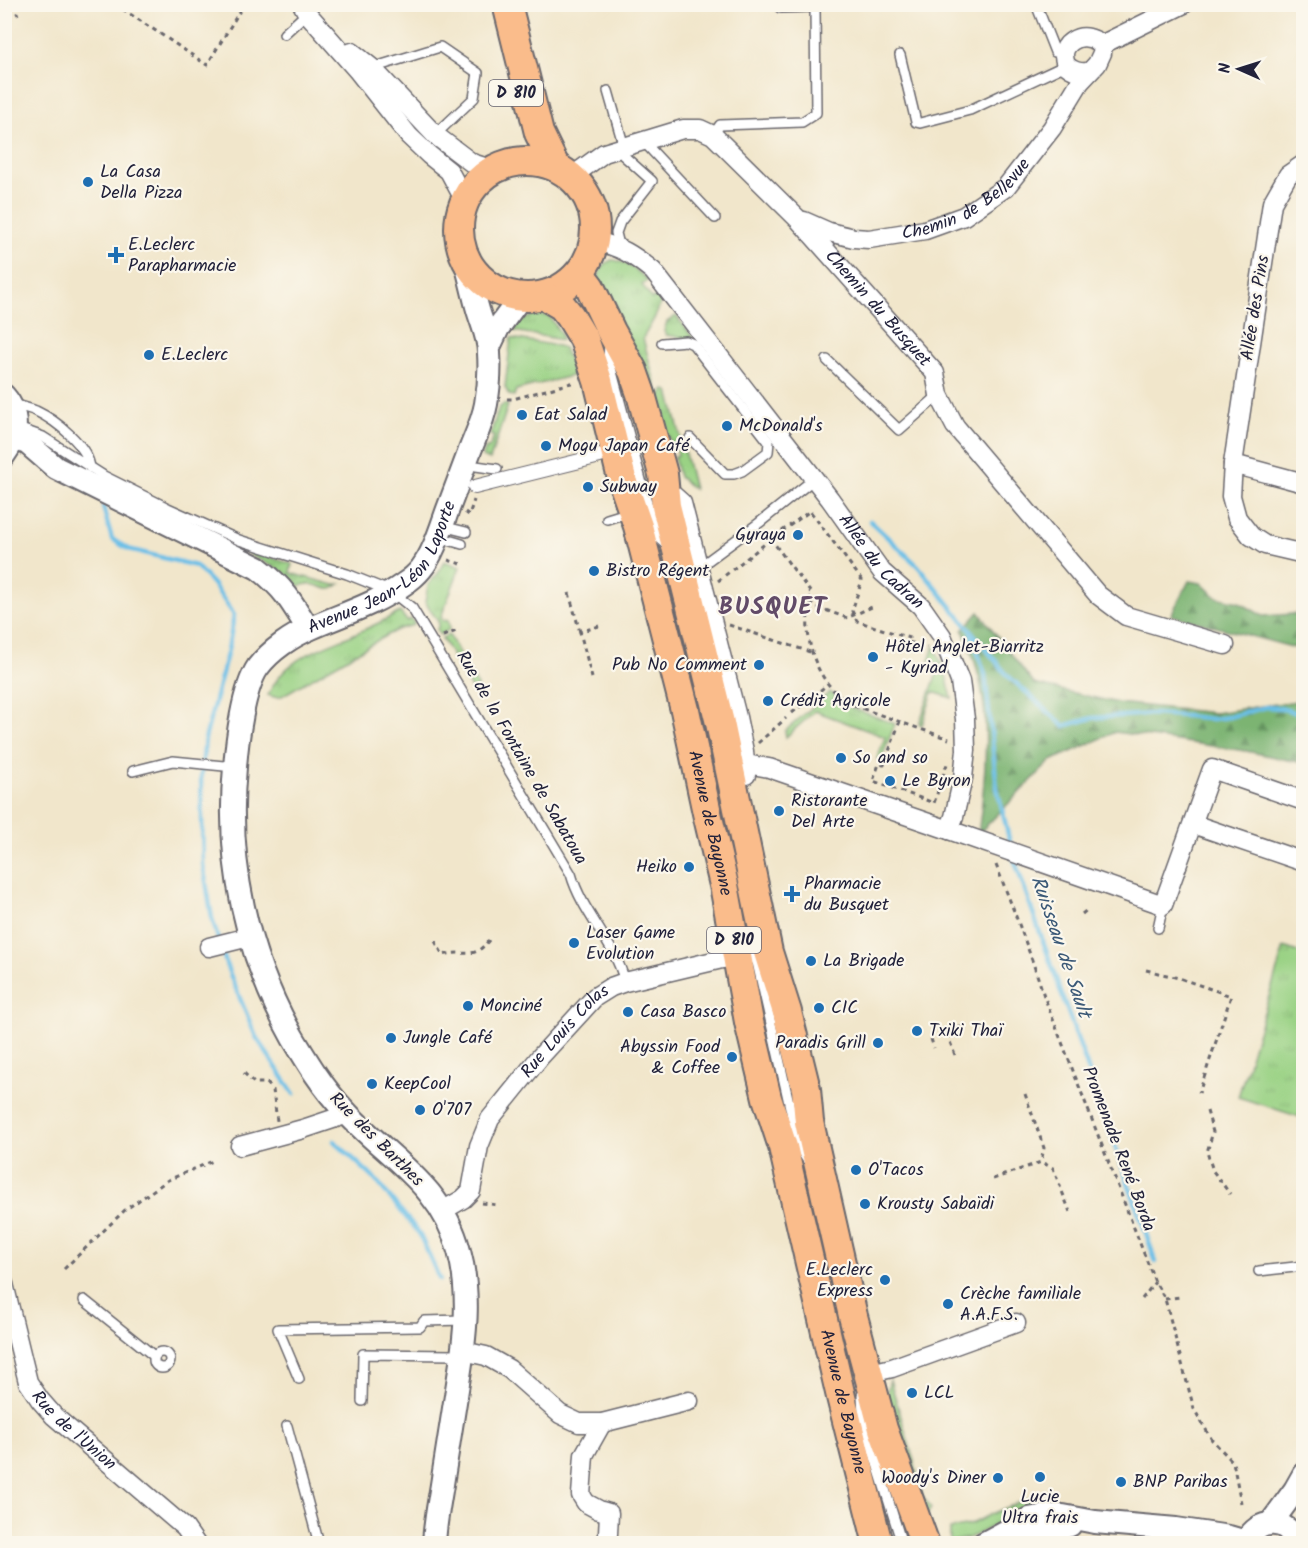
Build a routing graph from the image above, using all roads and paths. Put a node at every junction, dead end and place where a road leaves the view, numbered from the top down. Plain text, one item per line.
1 (13, 4) edge
2 (115, 4) edge
3 (244, 4) edge
4 (492, 4) edge
5 (507, 4) edge
6 (780, 4) edge
7 (1036, 4) edge
8 (1184, 4) edge
9 (304, 9) edge
10 (18, 15) dead end
11 (284, 34) dead end
12 (1103, 44) junction
13 (900, 55) dead end
14 (1065, 59) junction
15 (372, 68) junction
16 (1088, 72) junction
17 (608, 91) dead end
18 (379, 98) junction
19 (435, 135) junction
20 (713, 135) junction
21 (643, 141) junction
22 (622, 148) junction
23 (426, 152) junction
24 (513, 158) junction
25 (1304, 164) edge
26 (563, 171) junction
27 (465, 201) junction
28 (715, 218) dead end
29 (798, 219) junction
30 (608, 245) junction
31 (465, 260) junction
32 (580, 274) junction
33 (533, 297) junction
34 (584, 339) junction
35 (662, 343) dead end
36 (609, 344) junction
37 (489, 347) junction
38 (827, 360) dead end
39 (581, 380) dead end
40 (939, 395) junction
41 (507, 399) dead end
42 (8, 429) edge
43 (690, 438) dead end
44 (600, 456) dead end
45 (466, 463) junction
46 (1233, 464) junction
47 (90, 468) junction
48 (497, 469) dead end
49 (814, 480) junction
50 (1304, 483) edge
51 (476, 487) dead end
52 (664, 487) junction
53 (759, 523) junction
54 (466, 532) dead end
55 (656, 536) junction
56 (771, 539) junction
57 (441, 540) junction
58 (462, 544) dead end
59 (1304, 554) edge
60 (461, 564) dead end
61 (698, 568) junction
62 (717, 582) dead end
63 (392, 592) junction
64 (569, 593) dead end
65 (808, 604) junction
66 (874, 606) dead end
67 (854, 616) junction
68 (728, 625) dead end
69 (599, 626) dead end
70 (308, 629) junction
71 (459, 630) dead end
72 (579, 632) junction
73 (441, 637) dead end
74 (1225, 645) dead end
75 (927, 647) dead end
76 (813, 653) junction
77 (592, 678) dead end
78 (827, 685) junction
79 (792, 713) dead end
80 (786, 718) dead end
81 (900, 721) junction
82 (955, 740) dead end
83 (758, 742) dead end
84 (948, 761) dead end
85 (746, 764) junction
86 (224, 766) junction
87 (133, 771) dead end
88 (1304, 801) edge
89 (1193, 824) junction
90 (949, 830) junction
91 (1304, 862) edge
92 (995, 863) dead end
93 (1163, 905) junction
94 (1088, 909) dead end
95 (1083, 914) dead end
96 (1158, 928) dead end
97 (240, 939) junction
98 (435, 940) dead end
99 (489, 940) dead end
100 (209, 947) dead end
101 (753, 954) junction
102 (1146, 970) dead end
103 (625, 982) junction
104 (965, 1023) dead end
105 (931, 1039) dead end
106 (933, 1048) dead end
107 (955, 1055) dead end
108 (244, 1073) dead end
109 (1200, 1092) dead end
110 (1024, 1094) dead end
111 (1207, 1111) dead end
112 (345, 1112) junction
113 (277, 1123) dead end
114 (240, 1146) dead end
115 (799, 1147) junction
116 (214, 1160) dead end
117 (1041, 1162) junction
118 (993, 1179) dead end
119 (1230, 1194) dead end
120 (480, 1201) dead end
121 (498, 1205) dead end
122 (442, 1211) junction
123 (1070, 1212) dead end
124 (1304, 1266) edge
125 (64, 1269) dead end
126 (1259, 1270) dead end
127 (1155, 1282) junction
128 (4, 1284) edge
129 (1180, 1297) dead end
130 (1142, 1299) dead end
131 (1166, 1299) junction
132 (84, 1300) dead end
133 (466, 1320) junction
134 (1016, 1323) dead end
135 (463, 1353) junction
136 (154, 1356) dead end
137 (299, 1379) dead end
138 (868, 1390) junction
139 (362, 1401) dead end
140 (689, 1401) dead end
141 (602, 1423) junction
142 (287, 1426) dead end
143 (1304, 1474) edge
144 (1304, 1494) edge
145 (1240, 1503) dead end
146 (1095, 1522) junction
147 (1285, 1532) edge
148 (608, 1534) dead end
149 (1246, 1543) edge
150 (196, 1544) edge
151 (319, 1544) edge
152 (434, 1544) edge
153 (878, 1544) edge
154 (902, 1544) edge
155 (925, 1544) edge
156 (983, 1544) edge
157 (1021, 1544) edge

1 - 10 path
2 - 3 path
4 - 24 main road, D 810
5 - 26 main road, D 810
6 - 20 lane
7 - 14 lane
8 - 12 street
9 - 11 lane
9 - 15 street
9 - 18 street
12 - 14 street
12 - 16 street, Chemin de Bellevue
13 - 14 lane
14 - 16 street
15 - 18 street
15 - 19 street
15 - 19 lane
16 - 29 street, Chemin de Bellevue
17 - 22 lane
18 - 23 street
19 - 23 street
19 - 24 street
20 - 21 street
20 - 29 street, Chemin du Busquet
21 - 22 street
21 - 28 lane
22 - 26 street
22 - 30 lane
23 - 27 street
24 - 26 main road
24 - 27 main road
25 - 46 street, Allée des Pins
26 - 30 main road
27 - 31 main road
29 - 40 street, Chemin du Busquet
30 - 32 main road
30 - 49 street, Allée du Cadran
31 - 33 main road
31 - 37 street, Avenue Jean-Léon Laporte
32 - 33 main road
32 - 36 main road, Avenue de Bayonne / D 810
33 - 34 main road, Avenue de Bayonne / D 810
33 - 37 street, Avenue Jean-Léon Laporte
34 - 36 lane
34 - 101 main road, Avenue de Bayonne / D 810
35 - 43 lane
36 - 52 main road, Avenue de Bayonne / D 810
36 - 55 lane
37 - 45 street, Avenue Jean-Léon Laporte
38 - 40 lane
39 - 41 path
40 - 74 street, Chemin du Busquet
42 - 47 lane, Rue de la Fontaine de Sabatoua
42 - 47 lane
42 - 70 street, Avenue Jean-Léon Laporte
44 - 51 street
45 - 48 lane
45 - 57 street, Avenue Jean-Léon Laporte
46 - 50 street
46 - 59 street, Allée des Pins
47 - 63 lane, Rue de la Fontaine de Sabatoua
49 - 53 lane
49 - 90 street, Allée du Cadran
52 - 61 street, Avenue de Bayonne
52 - 101 main road, Avenue de Bayonne / D 810
53 - 56 path
53 - 61 lane
54 - 57 lane
55 - 101 lane
55 - 101 lane
56 - 62 path
56 - 65 path
56 - 67 path
57 - 58 lane
57 - 60 path
57 - 63 street, Avenue Jean-Léon Laporte
61 - 85 street, Avenue de Bayonne
63 - 70 street, Avenue Jean-Léon Laporte
63 - 103 lane, Rue de la Fontaine de Sabatoua
64 - 72 path
65 - 67 path
65 - 76 path
66 - 67 path
67 - 75 path
68 - 76 path
69 - 72 path
70 - 86 street, Rue des Barthes
71 - 73 path
72 - 77 path
76 - 78 path
78 - 79 path
78 - 81 path
80 - 83 path
81 - 82 path
81 - 84 path
85 - 90 street
85 - 138 street, Avenue de Bayonne
86 - 87 lane
86 - 97 street, Rue des Barthes
88 - 89 street
89 - 91 street
89 - 93 street
90 - 93 street
92 - 127 path, Promenade René Borda
93 - 96 lane
94 - 95 path
97 - 100 street
97 - 112 street, Rue des Barthes
98 - 99 path
101 - 103 street, Rue Louis Colas
101 - 115 lane
101 - 138 main road, Avenue de Bayonne / D 810
101 - 153 main road, Avenue de Bayonne / D 810
102 - 109 path
103 - 122 street, Rue Louis Colas
104 - 107 path
105 - 106 path
108 - 113 path
110 - 117 path
111 - 119 path
112 - 114 street
112 - 122 street, Rue des Barthes
115 - 138 lane
115 - 138 lane
116 - 125 path
117 - 118 path
117 - 123 path
120 - 121 path
122 - 133 street, Rue des Barthes
124 - 126 lane
127 - 130 path
127 - 131 path, Promenade René Borda
128 - 150 street, Rue de l'Union
129 - 131 path
131 - 145 path, Promenade René Borda
132 - 136 lane
133 - 135 street, Rue des Barthes
133 - 137 lane
134 - 138 street
135 - 139 lane
135 - 141 street
135 - 152 street, Rue des Barthes
138 - 154 lane
138 - 155 main road, Avenue de Bayonne / D 810
140 - 141 street
141 - 148 street
142 - 151 lane
143 - 147 street
144 - 147 street
146 - 149 street
146 - 156 street
146 - 157 street
147 - 149 street

